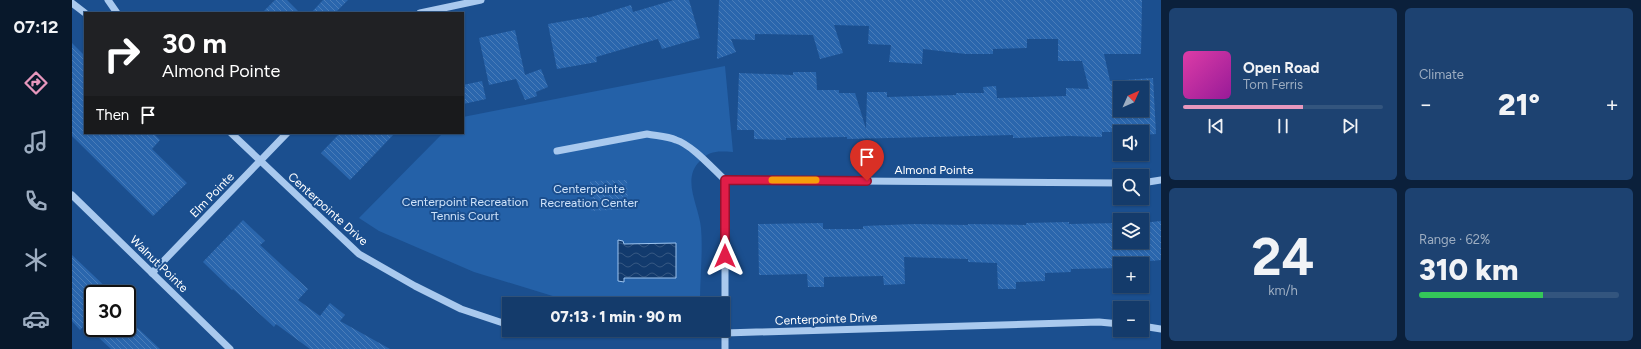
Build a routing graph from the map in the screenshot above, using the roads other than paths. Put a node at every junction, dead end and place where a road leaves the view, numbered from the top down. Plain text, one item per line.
1 (108, 0) edge
2 (481, 0) edge
3 (72, 3) edge
4 (456, 3) edge
5 (84, 12) edge
6 (116, 12) edge
7 (424, 12) edge
8 (232, 134) edge
9 (286, 134) edge
10 (557, 150) dead end
11 (260, 162) junction
12 (725, 180) junction
13 (1161, 180) edge
14 (1113, 182) edge
15 (1149, 182) edge
16 (72, 195) edge
17 (152, 273) junction
18 (725, 297) edge
19 (502, 323) edge
20 (1113, 323) edge
21 (1149, 327) edge
22 (1161, 329) edge
23 (730, 333) edge
24 (725, 337) edge
25 (230, 349) edge
26 (725, 349) edge

1 - 6 street
2 - 4 street
3 - 5 street
4 - 7 street
8 - 11 street, Centerpointe Drive
9 - 11 street, Elm Pointe
10 - 12 street
11 - 17 street, Elm Pointe
11 - 19 street, Centerpointe Drive
12 - 14 street, Almond Pointe
12 - 18 street
13 - 15 street
16 - 17 street, Walnut Pointe
17 - 25 street, Walnut Pointe
20 - 23 street, Centerpointe Drive
21 - 22 street
24 - 26 street

